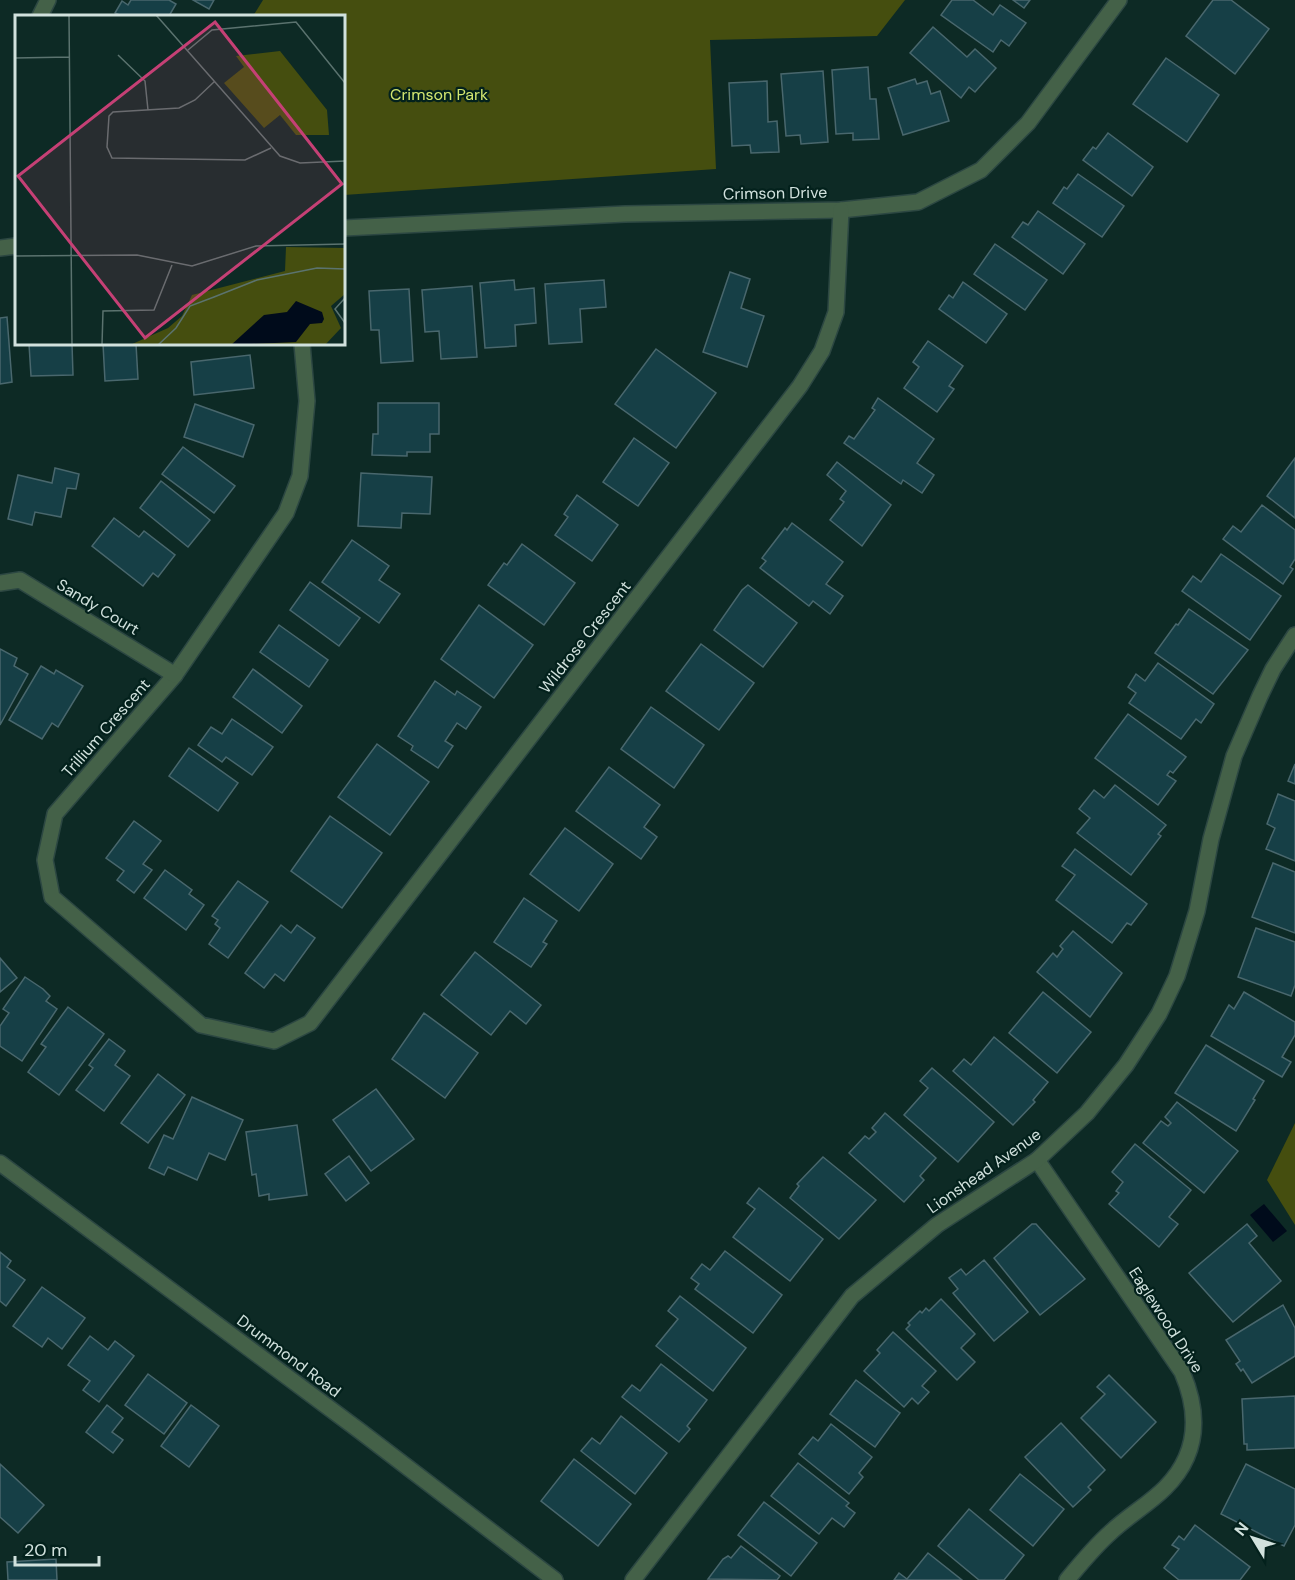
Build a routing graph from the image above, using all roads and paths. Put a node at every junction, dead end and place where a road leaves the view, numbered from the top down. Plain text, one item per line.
1 (48, 0) edge
2 (1119, 0) edge
3 (40, 15) edge
4 (841, 210) junction
5 (345, 228) edge
6 (15, 246) edge
7 (0, 248) edge
8 (302, 345) edge
9 (0, 583) edge
10 (1295, 635) edge
11 (175, 675) junction
12 (274, 1041) joint
13 (1037, 1160) junction
14 (0, 1163) edge
15 (555, 1580) edge
16 (633, 1580) edge
17 (1068, 1580) edge

1 - 3 street
2 - 4 street, Crimson Drive
4 - 5 street, Crimson Drive
4 - 12 street, Wildrose Crescent
6 - 7 street
8 - 11 street, Trillium Crescent
9 - 11 street, Sandy Court
10 - 13 street, Lionshead Avenue
11 - 12 street, Trillium Crescent
13 - 16 street, Lionshead Avenue
13 - 17 street, Eaglewood Drive
14 - 15 street, Drummond Road

